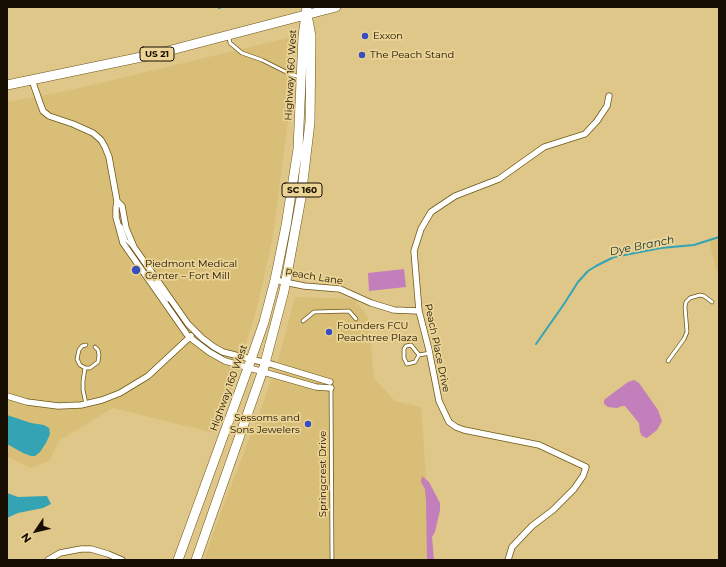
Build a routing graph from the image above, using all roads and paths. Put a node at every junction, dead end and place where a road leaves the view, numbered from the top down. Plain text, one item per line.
1 (336, 7) edge
2 (307, 11) edge
3 (229, 34) junction
4 (301, 77) junction
5 (32, 80) junction
6 (7, 85) edge
7 (609, 96) dead end
8 (117, 201) junction
9 (118, 224) junction
10 (134, 247) junction
11 (141, 258) junction
12 (136, 262) junction
13 (148, 280) junction
14 (275, 280) junction
15 (285, 282) junction
16 (712, 302) dead end
17 (176, 306) junction
18 (419, 311) junction
19 (356, 319) dead end
20 (303, 322) dead end
21 (195, 332) junction
22 (189, 337) junction
23 (86, 345) dead end
24 (95, 347) dead end
25 (430, 353) junction
26 (419, 354) junction
27 (668, 362) dead end
28 (256, 365) junction
29 (85, 368) junction
30 (331, 385) junction
31 (7, 396) edge
32 (86, 404) junction
33 (48, 560) edge
34 (122, 560) edge
35 (178, 560) edge
36 (196, 560) edge
37 (332, 560) edge
38 (508, 560) edge

1 - 2 main road, US 21
2 - 3 main road, US 21
2 - 4 main road, Highway 160 West / SC 160
2 - 15 main road, Highway 160 West / SC 160
3 - 4 lane
3 - 5 main road, US 21
4 - 14 main road, Highway 160 West / SC 160
5 - 6 main road, US 21
5 - 8 street
7 - 18 street, Peach Place Drive
8 - 9 street
8 - 10 street
9 - 10 lane
9 - 12 street
10 - 11 street
11 - 12 street
11 - 17 street
12 - 13 street
13 - 17 lane
13 - 22 street
14 - 15 street, Peach Lane
14 - 28 main road, Highway 160 West / SC 160
15 - 18 street, Peach Lane
15 - 28 main road, Highway 160 West / SC 160
16 - 27 lane
17 - 21 street
18 - 25 street, Peach Place Drive
19 - 20 lane
21 - 22 street
21 - 28 street
22 - 28 street
22 - 32 street
23 - 29 lane
24 - 29 lane
25 - 26 lane
25 - 38 street, Peach Place Drive
26 - 26 lane
28 - 30 street
28 - 30 street
28 - 35 main road, Highway 160 West / SC 160
28 - 36 main road, Highway 160 West / SC 160
29 - 32 lane
30 - 37 lane, Springcrest Drive
31 - 32 street
33 - 34 street

